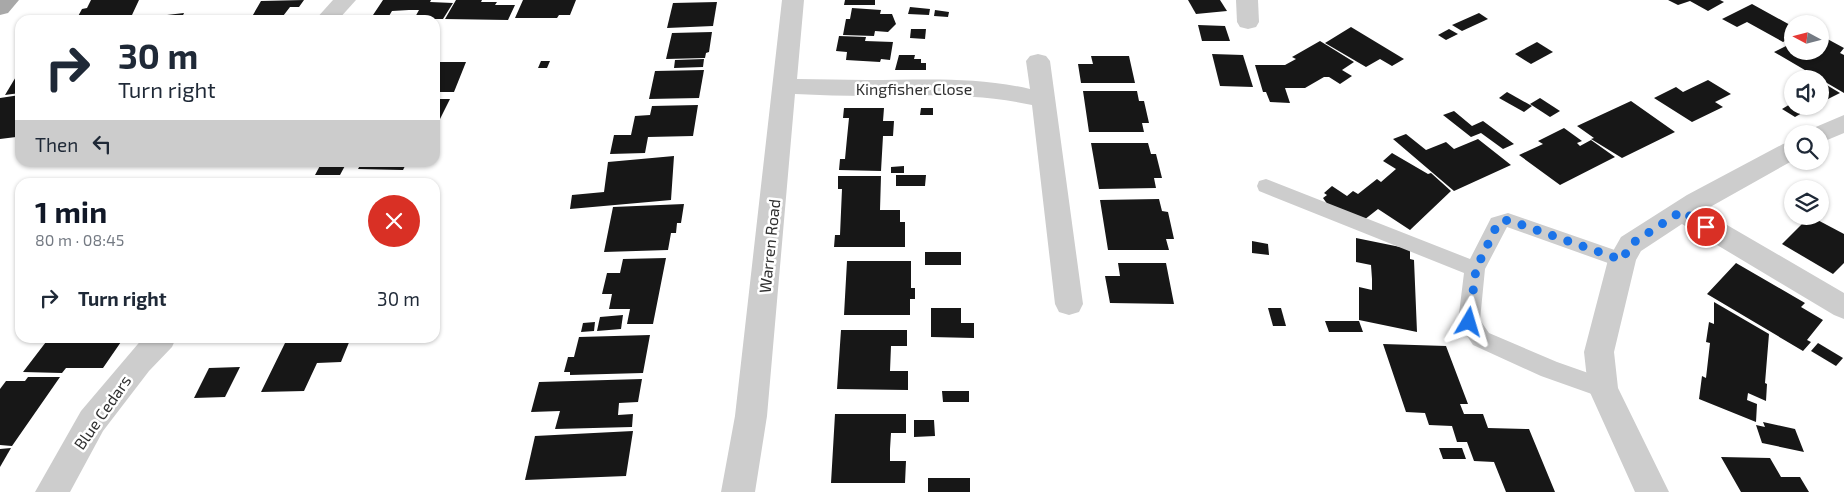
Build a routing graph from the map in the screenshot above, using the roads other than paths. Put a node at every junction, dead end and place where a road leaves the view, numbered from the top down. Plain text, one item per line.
1 (8, 0) edge
2 (346, 0) edge
3 (793, 0) edge
4 (1248, 0) edge
5 (0, 8) edge
6 (331, 15) edge
7 (1248, 22) dead end
8 (1038, 61) dead end
9 (785, 86) junction
10 (1042, 100) junction
11 (1844, 123) edge
12 (1829, 131) edge
13 (1784, 154) edge
14 (1266, 186) dead end
15 (1682, 211) junction
16 (1622, 260) junction
17 (1476, 269) junction
18 (1069, 304) dead end
19 (1844, 307) edge
20 (156, 343) edge
21 (1603, 388) junction
22 (52, 492) edge
23 (738, 492) edge
24 (1652, 492) edge

1 - 5 main road
2 - 6 street
3 - 9 street, Warren Road
4 - 7 street
8 - 10 street
9 - 10 street, Kingfisher Close
9 - 23 street, Warren Road
10 - 18 street
11 - 12 street
13 - 15 street
14 - 17 lane
15 - 16 street
15 - 19 street
16 - 17 lane
16 - 21 street
17 - 21 lane
20 - 22 street, Blue Cedars
21 - 24 street

